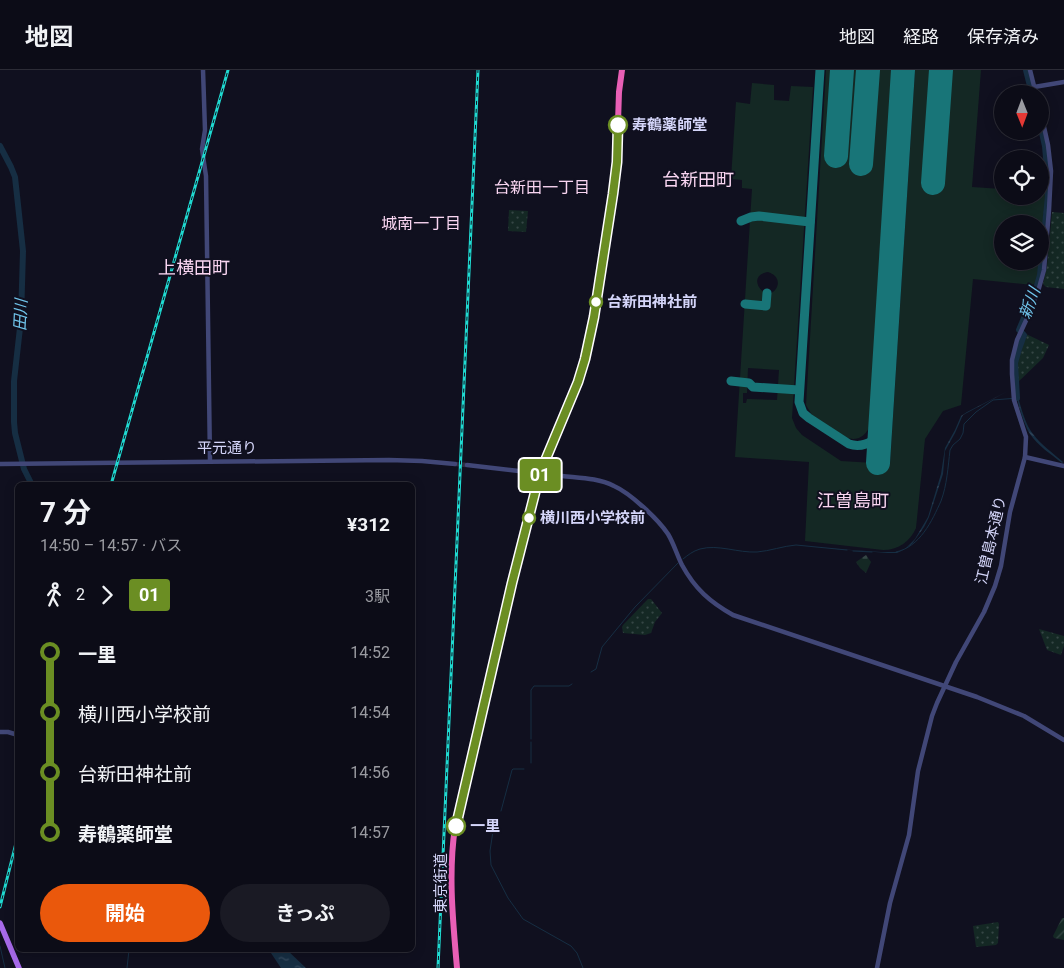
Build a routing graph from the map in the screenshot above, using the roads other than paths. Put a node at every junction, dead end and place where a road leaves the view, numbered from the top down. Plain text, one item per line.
1 (203, 70) edge
2 (622, 70) edge
3 (1030, 70) edge
4 (1064, 82) edge
5 (1033, 85) edge
6 (1049, 85) edge
7 (1047, 140) edge
8 (1025, 457) junction
9 (210, 461) junction
10 (0, 464) edge
11 (455, 464) tunnel mouth
12 (467, 466) tunnel mouth
13 (1064, 466) edge
14 (540, 473) junction
15 (945, 687) junction
16 (0, 732) edge
17 (15, 734) edge
18 (1064, 740) edge
19 (0, 923) edge
20 (19, 968) edge
21 (457, 968) edge
22 (877, 968) edge

1 - 9 street
2 - 14 highway, 東京街道
3 - 5 street
4 - 6 street
7 - 8 street, 江曽島本通り
8 - 13 street
8 - 15 street, 江曽島本通り
9 - 10 street, 平元通り
9 - 11 street, 平元通り
12 - 14 street
14 - 15 street
14 - 21 highway, 東京街道
15 - 18 street
15 - 22 street, 江曽島本通り
16 - 17 street
19 - 20 main road

